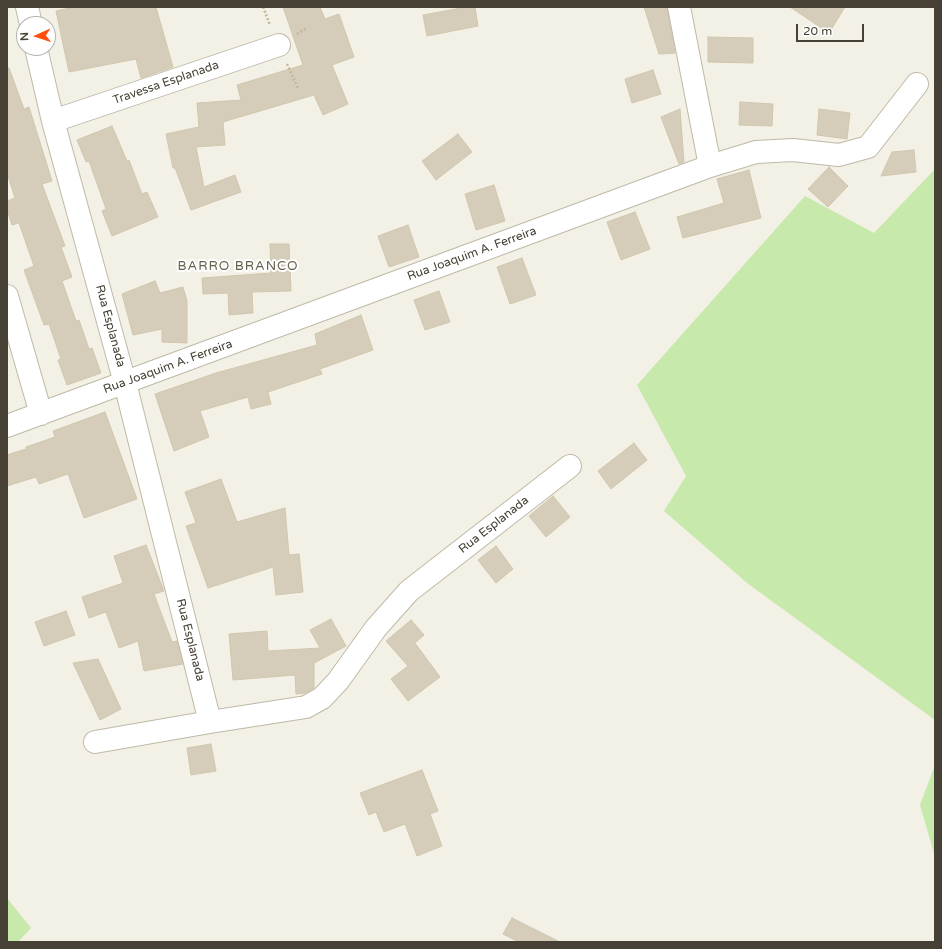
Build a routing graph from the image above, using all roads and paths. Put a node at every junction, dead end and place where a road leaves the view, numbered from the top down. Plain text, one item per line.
1 (679, 7) edge
2 (279, 45) dead end
3 (38, 56) edge
4 (917, 84) dead end
5 (53, 121) junction
6 (710, 166) junction
7 (7, 296) edge
8 (125, 382) junction
9 (41, 414) junction
10 (7, 426) edge
11 (570, 466) dead end
12 (210, 722) junction
13 (95, 742) dead end

1 - 6 street
2 - 5 street, Travessa Esplanada
3 - 5 street, Rua Esplanada
4 - 6 street, Rua Joaquim A. Ferreira
5 - 8 street, Rua Esplanada
6 - 8 street, Rua Joaquim A. Ferreira
7 - 9 street
8 - 9 street, Rua Joaquim A. Ferreira
8 - 12 street, Rua Esplanada
9 - 10 street, Rua Joaquim A. Ferreira
11 - 12 street, Rua Esplanada
12 - 13 street, Rua Esplanada

